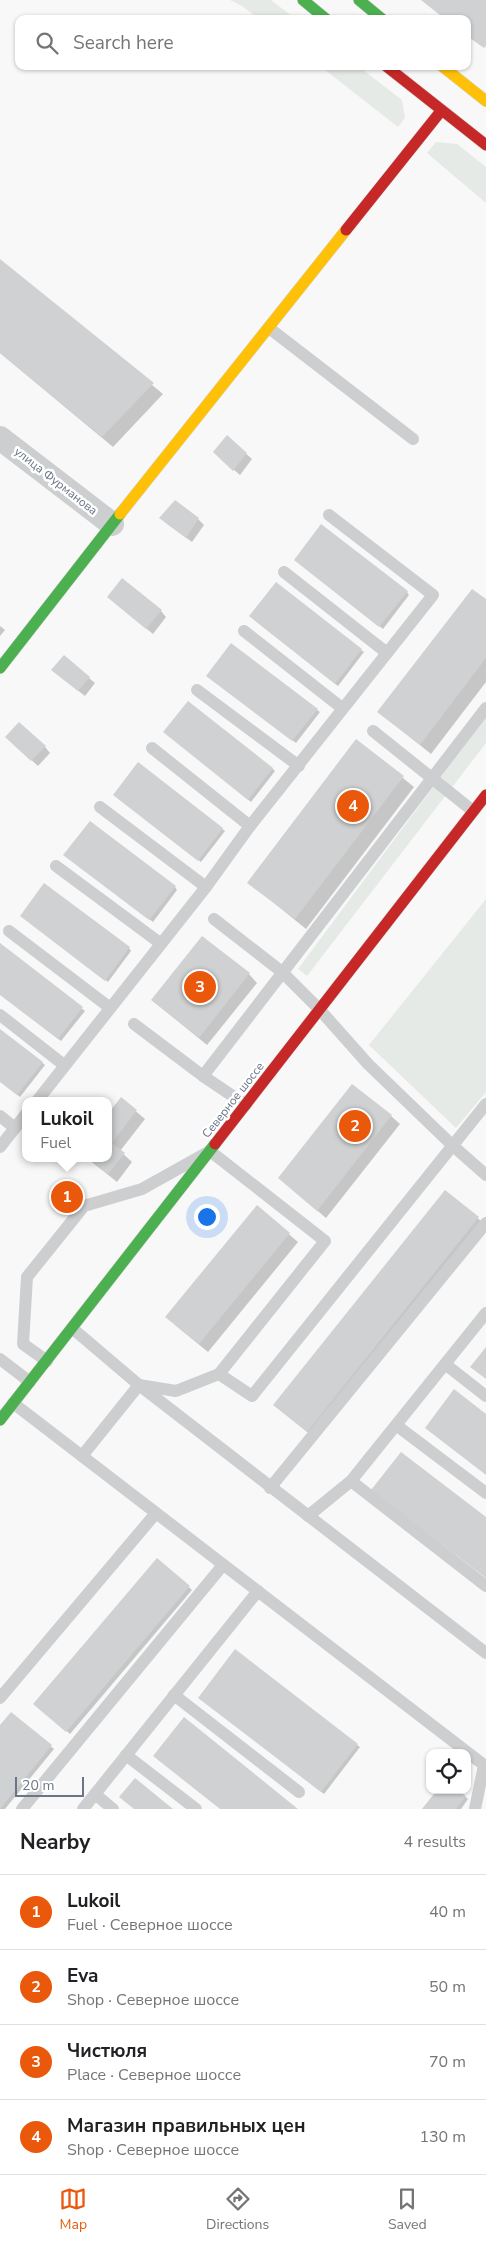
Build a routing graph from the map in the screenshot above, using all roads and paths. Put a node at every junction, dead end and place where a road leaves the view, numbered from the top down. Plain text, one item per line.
1 (303, 0) edge
2 (359, 0) edge
3 (321, 15) edge
4 (377, 15) edge
5 (391, 70) edge
6 (447, 70) edge
7 (486, 101) edge
8 (442, 110) junction
9 (486, 145) edge
10 (269, 328) junction
11 (0, 438) edge
12 (413, 439) dead end
13 (329, 515) dead end
14 (112, 524) junction
15 (284, 572) dead end
16 (244, 631) dead end
17 (387, 653) junction
18 (0, 668) edge
19 (197, 690) dead end
20 (342, 708) junction
21 (486, 708) edge
22 (373, 732) dead end
23 (152, 748) dead end
24 (299, 766) junction
25 (432, 779) junction
26 (486, 795) edge
27 (100, 807) dead end
28 (473, 812) junction
29 (250, 826) junction
30 (56, 866) dead end
31 (206, 887) junction
32 (214, 920) dead end
33 (9, 931) dead end
34 (160, 943) junction
35 (282, 972) junction
36 (109, 1008) junction
37 (320, 1010) junction
38 (0, 1016) edge
39 (134, 1024) dead end
40 (64, 1066) junction
41 (203, 1076) junction
42 (39, 1097) edge
43 (486, 1104) edge
44 (246, 1105) junction
45 (0, 1116) edge
46 (22, 1119) edge
47 (15, 1128) junction
48 (452, 1145) junction
49 (0, 1148) edge
50 (210, 1151) junction
51 (486, 1175) edge
52 (486, 1223) edge
53 (486, 1313) edge
54 (72, 1328) junction
55 (0, 1359) edge
56 (47, 1361) junction
57 (445, 1364) junction
58 (219, 1374) junction
59 (30, 1382) junction
60 (139, 1385) junction
61 (486, 1396) edge
62 (13, 1403) junction
63 (0, 1420) edge
64 (396, 1425) junction
65 (82, 1456) junction
66 (351, 1481) junction
67 (270, 1488) junction
68 (486, 1493) edge
69 (156, 1513) junction
70 (308, 1516) junction
71 (223, 1565) junction
72 (486, 1586) edge
73 (258, 1591) junction
74 (486, 1653) edge
75 (174, 1696) junction
76 (0, 1698) edge
77 (126, 1755) junction
78 (485, 1765) edge
79 (299, 1792) dead end
80 (95, 1794) junction
81 (22, 1809) edge
82 (83, 1809) edge
83 (113, 1809) edge
84 (196, 1809) edge
85 (474, 1809) edge

1 - 3 main road
2 - 4 main road
5 - 8 main road
6 - 7 main road
8 - 9 main road
8 - 10 main road
10 - 12 lane
10 - 14 main road
11 - 14 street, улица Фурманова
13 - 17 lane
14 - 18 main road
15 - 17 lane
16 - 20 lane
17 - 20 lane
19 - 24 lane
20 - 24 lane
21 - 25 lane
22 - 25 lane
23 - 29 lane
24 - 29 lane
25 - 28 lane
25 - 35 lane
26 - 28 main road, Северное шоссе
27 - 31 lane
28 - 37 main road, Северное шоссе
29 - 31 lane
30 - 34 lane
31 - 34 lane
32 - 35 lane
33 - 36 lane
34 - 36 lane
35 - 37 lane
35 - 41 lane
36 - 40 lane
37 - 44 main road, Северное шоссе
37 - 48 lane
38 - 40 lane
39 - 41 lane
40 - 42 lane
41 - 44 lane
43 - 48 lane
44 - 50 main road, Северное шоссе
45 - 47 lane
46 - 47 lane
47 - 49 lane
48 - 51 lane
48 - 58 lane
50 - 54 main road, Северное шоссе
50 - 56 lane
50 - 58 lane
52 - 67 lane
53 - 57 lane
54 - 56 main road, Северное шоссе
54 - 60 lane
55 - 59 lane
56 - 59 main road, Северное шоссе
57 - 61 lane
57 - 64 lane
58 - 60 lane
59 - 62 main road, Северное шоссе
60 - 65 lane
60 - 67 lane
62 - 63 main road, Северное шоссе
62 - 65 lane
64 - 66 lane
64 - 68 lane
65 - 69 lane
66 - 70 lane
66 - 72 lane
67 - 70 lane
69 - 71 lane
69 - 76 lane
70 - 74 lane
71 - 73 lane
71 - 81 lane
73 - 75 lane
73 - 78 lane
75 - 77 lane
75 - 79 lane
77 - 80 lane
77 - 84 lane
78 - 85 lane
80 - 82 lane
80 - 83 lane

